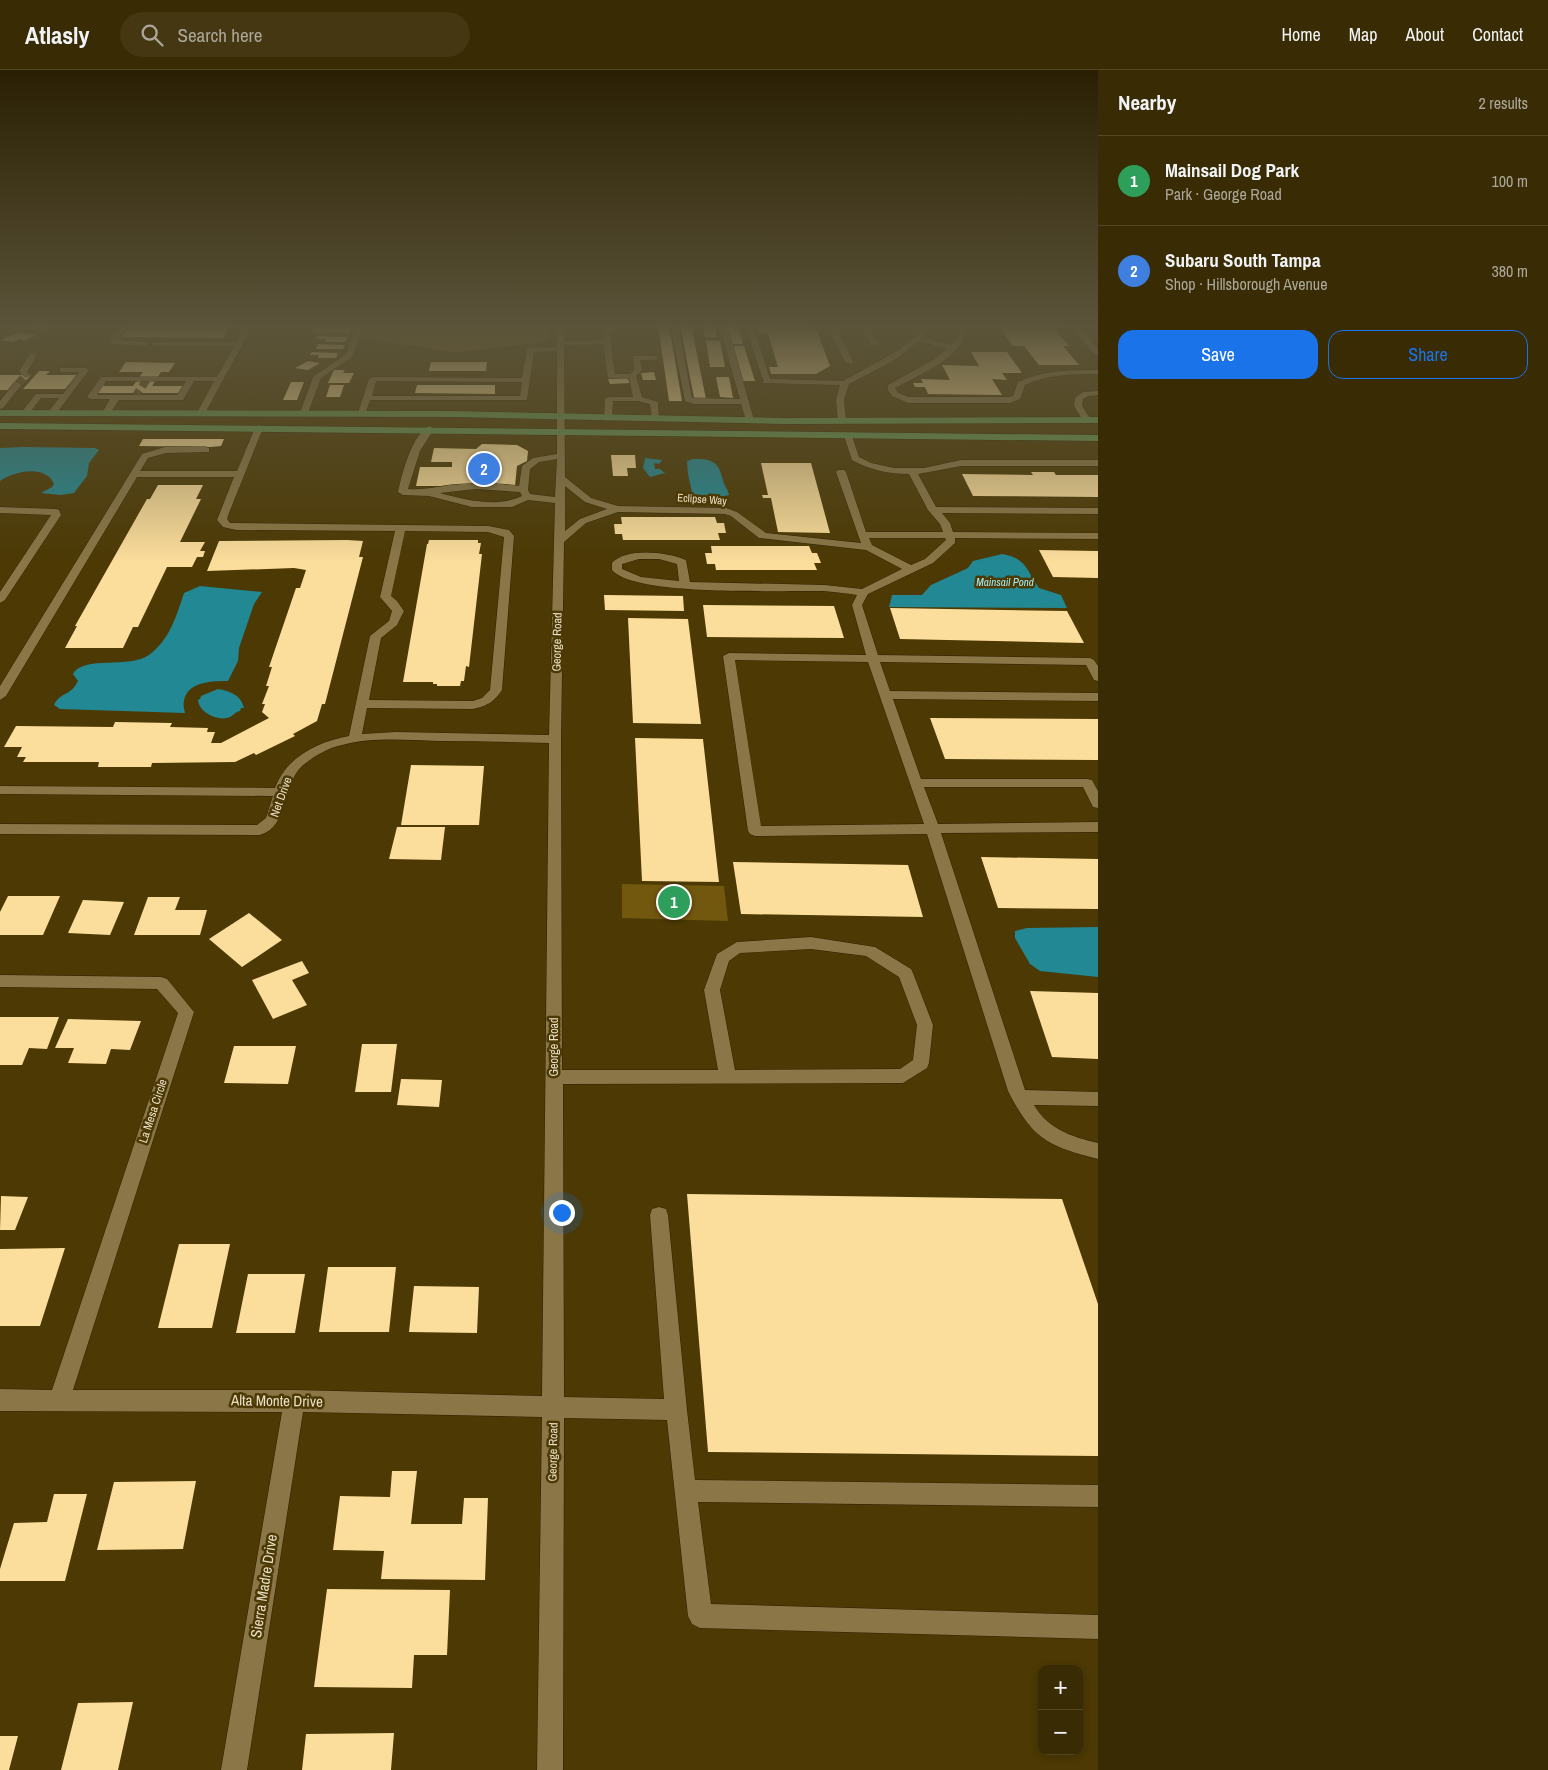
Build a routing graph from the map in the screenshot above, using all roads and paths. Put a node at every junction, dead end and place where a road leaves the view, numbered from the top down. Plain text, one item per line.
1 (31, 404) edge
2 (59, 404) edge
3 (111, 404) edge
4 (206, 404) edge
5 (307, 404) edge
6 (365, 404) edge
7 (561, 404) edge
8 (608, 404) edge
9 (654, 404) edge
10 (745, 404) edge
11 (840, 404) edge
12 (1078, 404) edge
13 (0, 412) edge
14 (25, 412) junction
15 (52, 413) junction
16 (106, 413) junction
17 (201, 413) junction
18 (304, 413) junction
19 (362, 413) junction
20 (608, 418) junction
21 (656, 419) junction
22 (750, 420) junction
23 (1086, 420) junction
24 (1098, 420) edge
25 (842, 421) junction
26 (562, 424) junction
27 (0, 426) edge
28 (49, 426) junction
29 (430, 429) junction
30 (257, 432) junction
31 (848, 436) junction
32 (897, 436) junction
33 (1098, 438) edge
34 (206, 450) dead end
35 (560, 456) junction
36 (1098, 463) edge
37 (912, 471) junction
38 (841, 472) dead end
39 (134, 474) junction
40 (238, 474) junction
41 (560, 477) junction
42 (429, 493) junction
43 (525, 494) junction
44 (560, 500) junction
45 (617, 509) junction
46 (0, 510) edge
47 (933, 510) junction
48 (1098, 511) edge
49 (401, 528) junction
50 (862, 535) junction
51 (949, 535) junction
52 (1098, 536) edge
53 (558, 542) junction
54 (868, 547) junction
55 (910, 569) junction
56 (685, 585) junction
57 (864, 592) junction
58 (0, 600) edge
59 (874, 658) junction
60 (1098, 676) edge
61 (887, 695) junction
62 (0, 696) edge
63 (1098, 696) edge
64 (362, 704) junction
65 (355, 738) junction
66 (555, 739) junction
67 (915, 783) junction
68 (0, 790) edge
69 (281, 792) junction
70 (1098, 804) edge
71 (1098, 827) edge
72 (932, 828) junction
73 (0, 829) edge
74 (0, 981) edge
75 (728, 1076) junction
76 (554, 1077) junction
77 (1020, 1098) junction
78 (1098, 1099) edge
79 (1098, 1151) edge
80 (659, 1214) dead end
81 (0, 1400) edge
82 (59, 1400) junction
83 (294, 1401) junction
84 (553, 1406) junction
85 (676, 1410) junction
86 (686, 1491) junction
87 (1098, 1496) edge
88 (1098, 1627) edge
89 (234, 1770) edge
90 (550, 1770) edge

1 - 14 street
2 - 15 street
3 - 16 street
4 - 17 street
5 - 18 street
6 - 19 street
7 - 26 street, George Road
8 - 20 street
9 - 21 street
10 - 22 street
11 - 25 street
12 - 23 street
13 - 14 main road
14 - 15 main road
15 - 16 main road
16 - 17 main road
17 - 18 main road
17 - 28 main road
18 - 19 main road
19 - 26 main road
20 - 21 main road
20 - 26 main road
21 - 22 main road
22 - 25 main road
23 - 24 main road
23 - 25 main road
23 - 32 main road
26 - 29 main road
26 - 31 main road
26 - 35 street, George Road
27 - 28 main road
28 - 30 main road
29 - 30 main road
29 - 42 street
30 - 40 street
31 - 32 main road
31 - 37 street
32 - 33 main road
34 - 39 street
35 - 41 street, George Road
35 - 43 street
36 - 37 street
37 - 47 street
38 - 50 street
39 - 40 street
39 - 62 street
40 - 49 street
41 - 44 street, George Road
41 - 45 street
42 - 43 street
42 - 43 street
43 - 44 street
44 - 53 street, George Road
45 - 53 street
45 - 54 street, Eclipse Way
46 - 58 street
47 - 48 street
47 - 51 street
49 - 64 street
49 - 64 street
50 - 51 street
50 - 54 street
51 - 52 street
51 - 55 street
53 - 66 street, George Road
54 - 55 street
55 - 57 street
56 - 56 street
56 - 57 street
57 - 59 street
59 - 60 street
59 - 61 street
59 - 72 street
61 - 63 street
61 - 67 street
64 - 65 street
65 - 66 street, Net Drive
65 - 69 street, Net Drive
66 - 76 street, George Road
67 - 70 street
67 - 72 street
68 - 69 street
69 - 73 street, Net Drive
71 - 72 street
72 - 77 street
74 - 82 street, La Mesa Circle
75 - 75 street
75 - 76 street
76 - 84 street, George Road
77 - 78 street
77 - 79 street
80 - 85 street
81 - 82 street, Alta Monte Drive
82 - 83 street, Alta Monte Drive
83 - 84 street, Alta Monte Drive
83 - 89 street, Sierra Madre Drive
84 - 85 street, Alta Monte Drive
84 - 90 street, George Road
85 - 86 street
86 - 87 street
86 - 88 street

